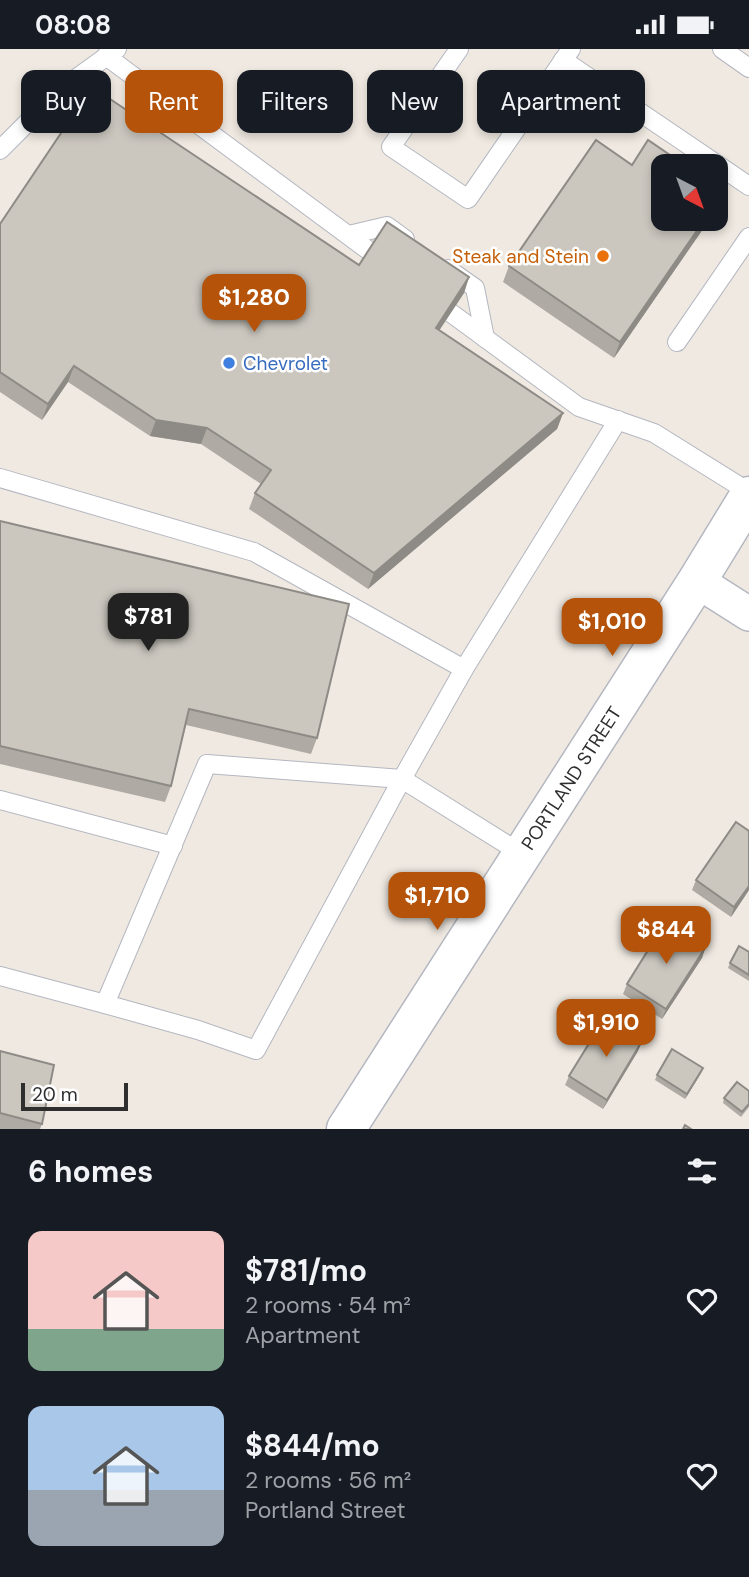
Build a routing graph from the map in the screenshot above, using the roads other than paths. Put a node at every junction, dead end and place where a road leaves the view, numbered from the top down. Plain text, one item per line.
1 (459, 49) edge
2 (722, 49) edge
3 (112, 53) edge
4 (568, 55) edge
5 (749, 68) edge
6 (0, 150) edge
7 (749, 186) edge
8 (349, 235) junction
9 (749, 237) edge
10 (372, 253) edge
11 (451, 313) edge
12 (485, 338) junction
13 (677, 342) dead end
14 (618, 420) junction
15 (0, 478) edge
16 (749, 494) edge
17 (697, 581) junction
18 (749, 614) edge
19 (464, 669) junction
20 (402, 779) junction
21 (0, 800) edge
22 (173, 846) junction
23 (522, 854) junction
24 (0, 976) edge
25 (105, 1004) junction
26 (346, 1129) edge

1 - 4 lane
2 - 5 lane
3 - 6 lane
3 - 8 lane
4 - 7 lane
8 - 10 lane
8 - 12 lane
9 - 13 lane
11 - 12 lane
12 - 14 lane
14 - 16 lane
14 - 19 lane
15 - 19 lane
16 - 17 main road, PORTLAND STREET
17 - 18 street
17 - 23 main road, PORTLAND STREET
19 - 20 lane
20 - 22 lane
20 - 23 lane
20 - 25 lane
21 - 22 lane
22 - 25 lane
23 - 26 main road, PORTLAND STREET
24 - 25 lane

